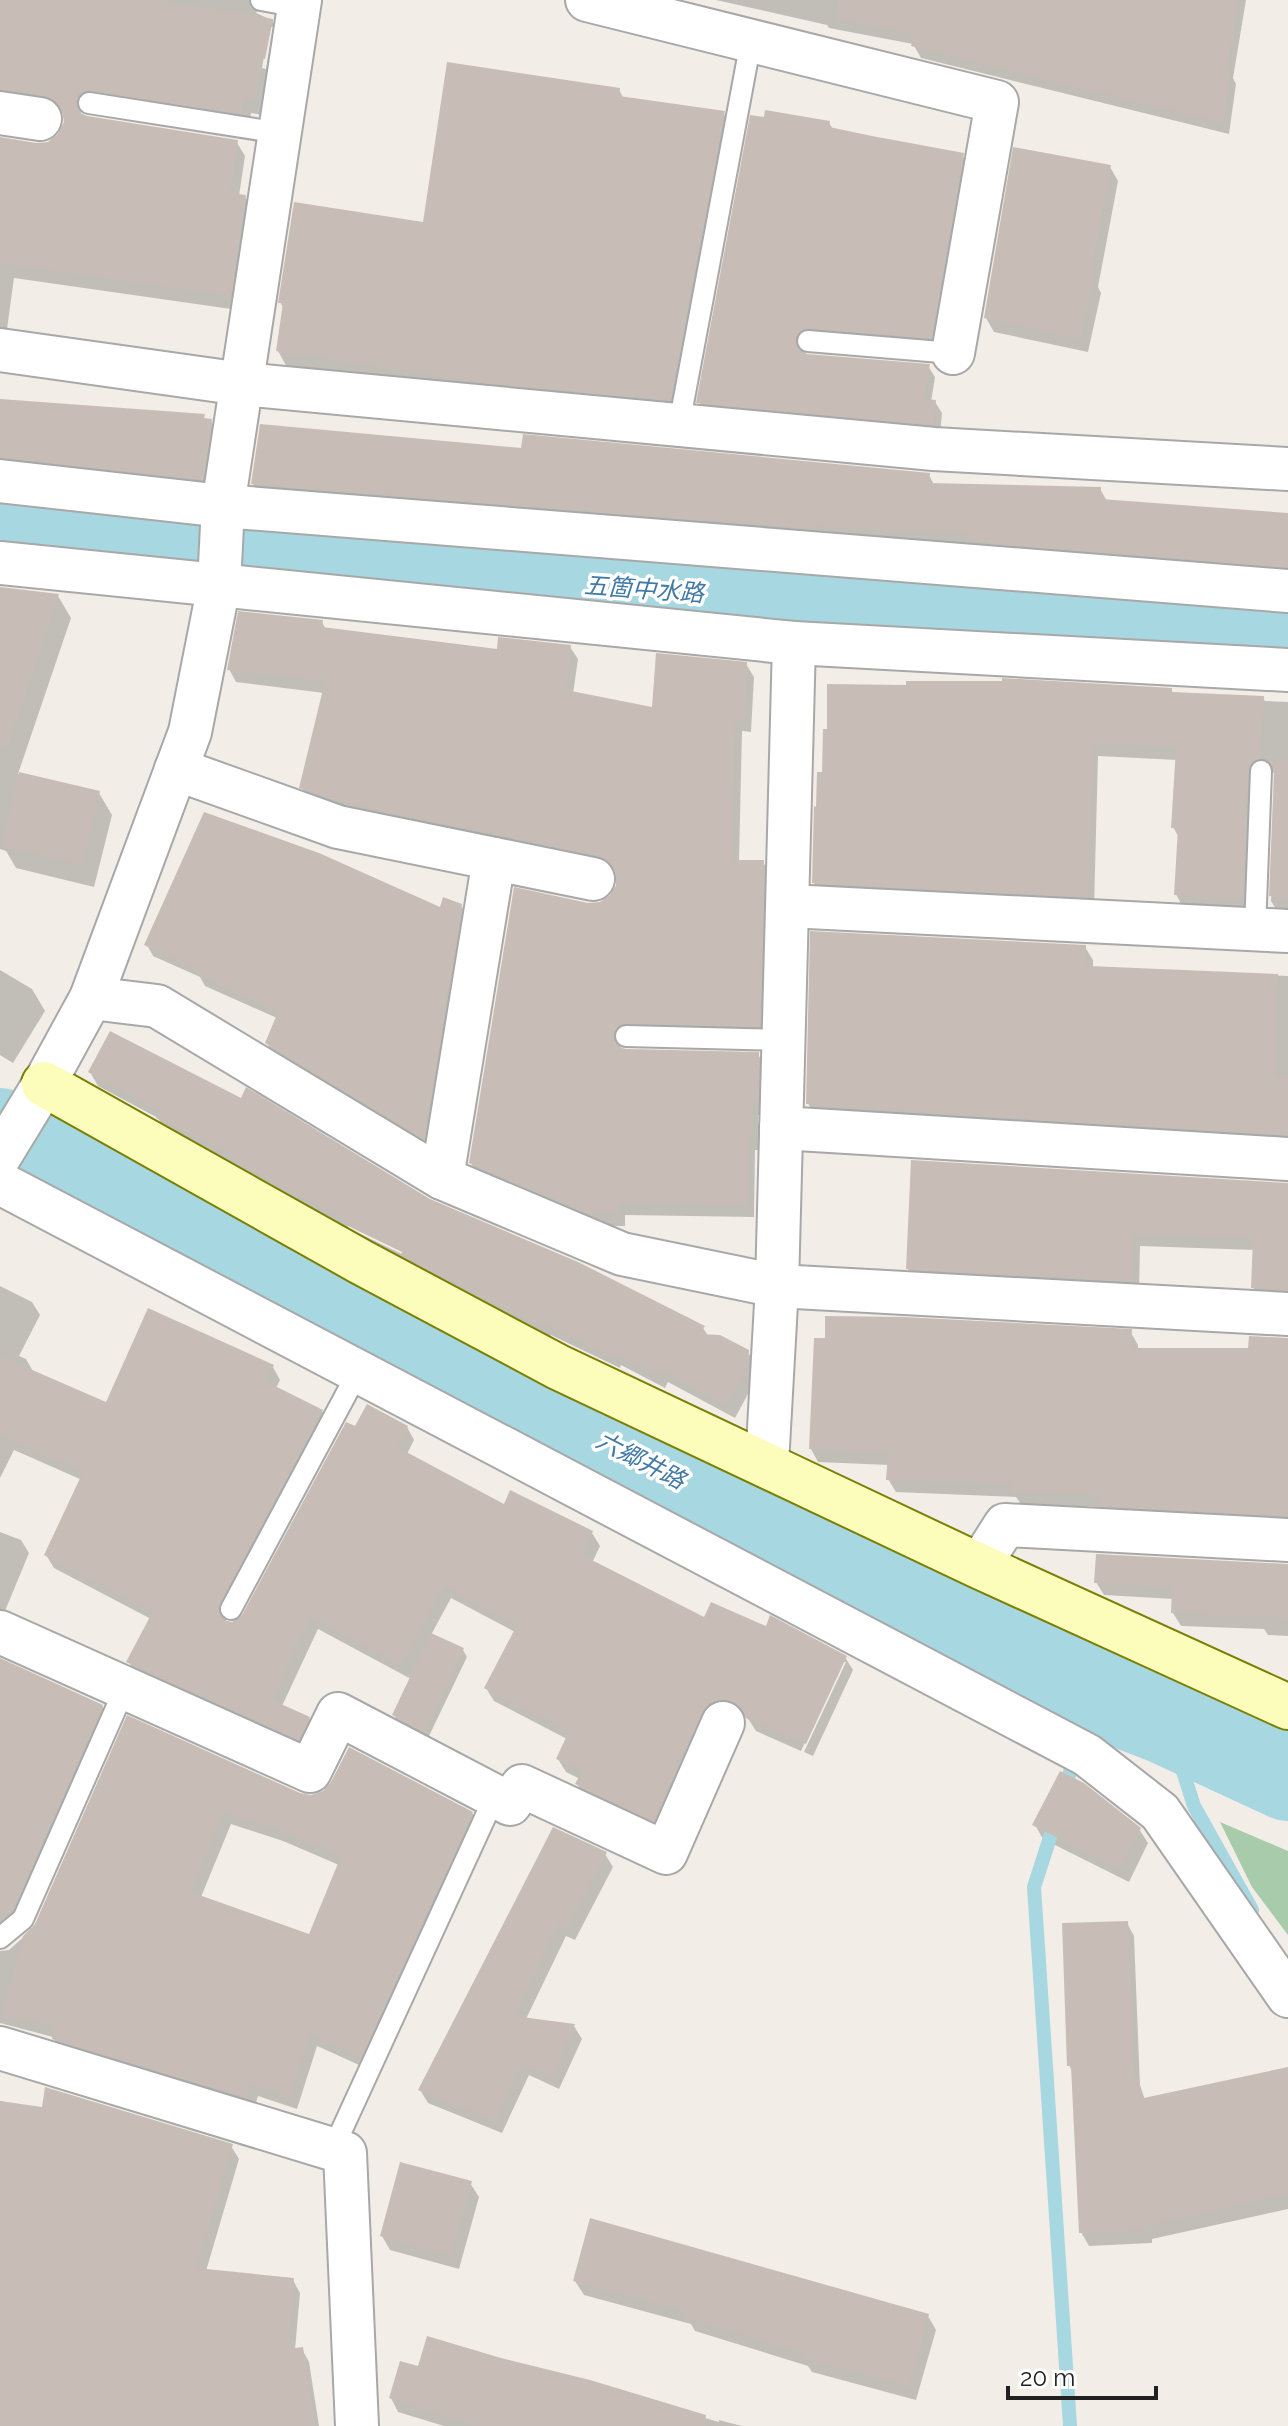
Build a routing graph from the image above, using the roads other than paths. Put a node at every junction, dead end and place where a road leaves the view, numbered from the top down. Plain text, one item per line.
1 (587, 0) edge
2 (286, 2) edge
3 (751, 41) junction
4 (89, 103) dead end
5 (280, 133) junction
6 (808, 341) dead end
7 (0, 350) edge
8 (953, 353) joint
9 (242, 384) junction
10 (679, 425) junction
11 (1288, 469) edge
12 (0, 481) edge
13 (223, 506) junction
14 (0, 563) edge
15 (219, 585) junction
16 (1288, 591) edge
17 (794, 643) junction
18 (1288, 670) edge
19 (176, 769) junction
20 (1261, 771) dead end
21 (494, 859) junction
22 (593, 879) dead end
23 (788, 906) junction
24 (1272, 930) edge
25 (91, 998) junction
26 (626, 1036) dead end
27 (784, 1040) junction
28 (44, 1084) junction
29 (781, 1128) junction
30 (0, 1156) edge
31 (1288, 1159) edge
32 (442, 1178) junction
33 (0, 1183) edge
34 (777, 1286) junction
35 (1288, 1314) edge
36 (358, 1372) junction
37 (767, 1464) junction
38 (1288, 1540) edge
39 (979, 1566) junction
40 (231, 1609) dead end
41 (0, 1632) edge
42 (125, 1688) junction
43 (1288, 1707) edge
44 (723, 1723) dead end
45 (495, 1796) junction
46 (0, 1938) edge
47 (1288, 1996) edge
48 (0, 2048) edge
49 (333, 2149) junction
50 (357, 2426) edge

1 - 3 street
2 - 5 street
3 - 8 street
3 - 10 lane
4 - 5 lane
5 - 9 street
6 - 8 lane
7 - 9 street
9 - 10 street
9 - 13 street
10 - 11 street
12 - 13 street
13 - 15 street
13 - 16 street
14 - 15 street
15 - 17 street
15 - 19 street
17 - 18 street
17 - 23 street
19 - 21 street
19 - 25 street
20 - 24 lane
21 - 22 street
21 - 32 street
23 - 24 street
23 - 27 street
25 - 28 street
25 - 32 street
26 - 27 lane
27 - 29 street
28 - 30 street
28 - 37 street
29 - 31 street
29 - 34 street
32 - 34 street
33 - 36 street
34 - 35 street
34 - 37 street
36 - 40 lane
36 - 47 street
37 - 39 street
38 - 39 street
39 - 43 street
41 - 42 street
42 - 45 street
42 - 46 lane
44 - 45 street
45 - 49 lane
48 - 49 street
49 - 50 street

